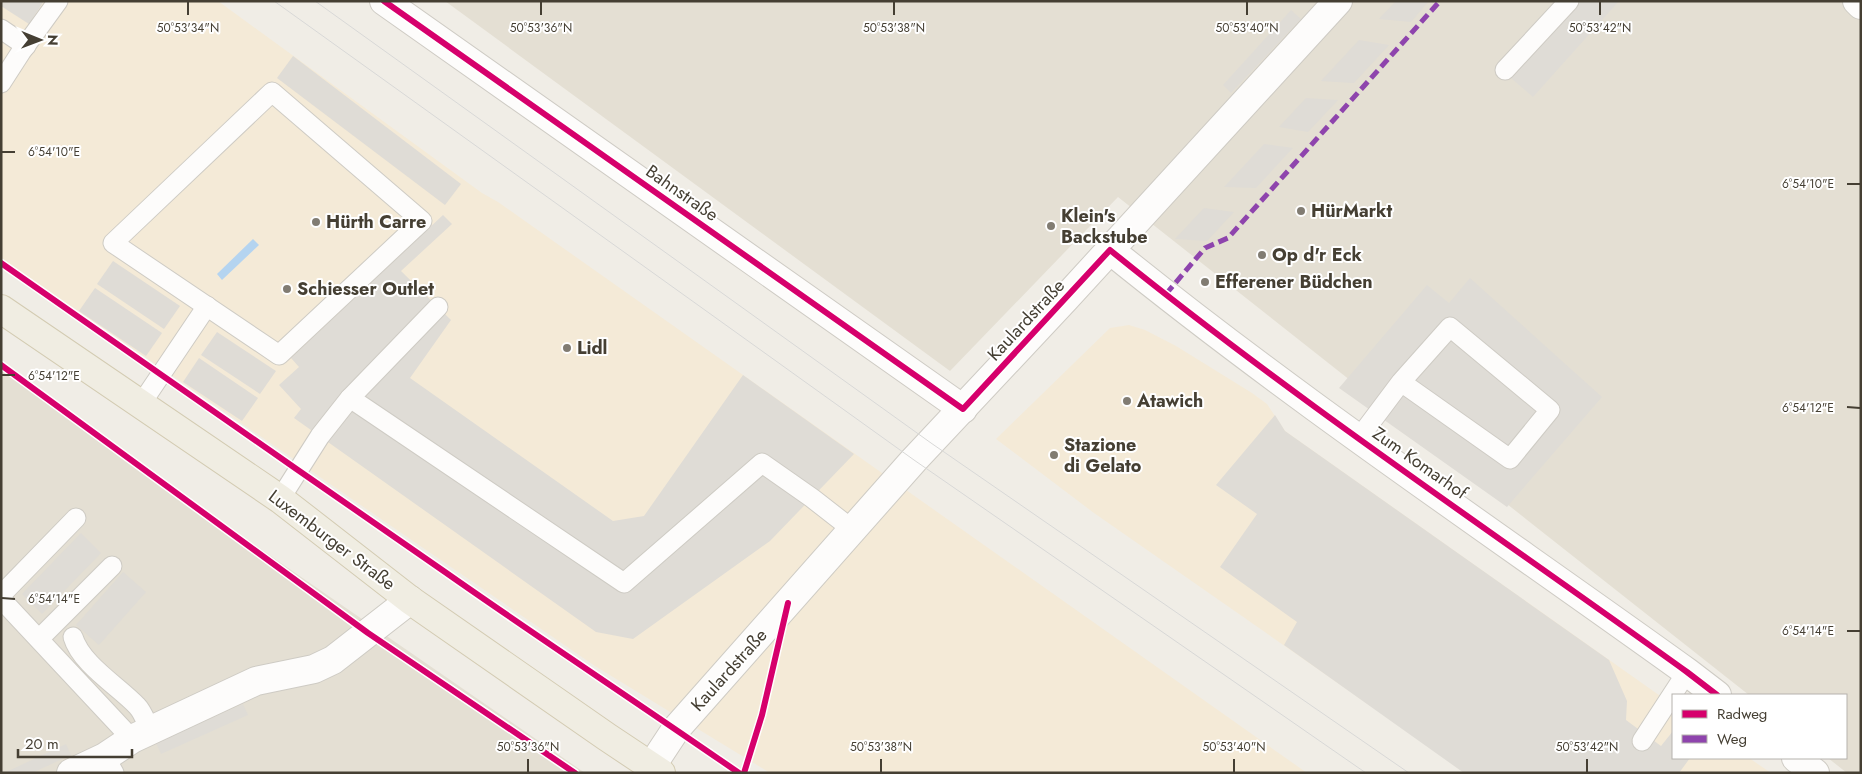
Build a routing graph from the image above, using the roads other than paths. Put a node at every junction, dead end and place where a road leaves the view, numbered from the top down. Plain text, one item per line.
1 (58, 1) edge
2 (1338, 1) edge
3 (1569, 1) edge
4 (1857, 1) edge
5 (397, 5) edge
6 (1861, 5) edge
7 (1, 29) edge
8 (26, 46) junction
9 (1505, 70) dead end
10 (1, 83) edge
11 (1110, 250) junction
12 (207, 306) junction
13 (438, 307) dead end
14 (1, 309) edge
15 (1400, 382) junction
16 (350, 398) junction
17 (142, 404) junction
18 (963, 409) junction
19 (1359, 438) junction
20 (280, 499) junction
21 (76, 518) dead end
22 (852, 530) junction
23 (112, 566) dead end
24 (1, 597) edge
25 (410, 600) junction
26 (73, 637) dead end
27 (39, 639) junction
28 (1687, 672) junction
29 (1672, 694) edge
30 (1715, 694) edge
31 (1672, 695) edge
32 (141, 734) junction
33 (1642, 740) dead end
34 (1797, 759) edge
35 (110, 765) edge
36 (656, 770) edge
37 (72, 773) edge
38 (1815, 773) edge

1 - 8 lane
2 - 11 street, Kaulardstraße
3 - 9 lane
4 - 6 street
5 - 18 street, Bahnstraße
7 - 8 lane
8 - 10 lane
11 - 18 street, Kaulardstraße
11 - 19 street, Zum Komarhof
12 - 12 lane
12 - 17 lane
13 - 16 lane
14 - 17 main road, Luxemburger Straße
15 - 15 lane
15 - 19 lane
16 - 20 lane
16 - 22 lane
17 - 20 main road, Luxemburger Straße
18 - 22 street, Kaulardstraße
19 - 28 street, Zum Komarhof
20 - 25 main road, Luxemburger Straße
21 - 24 lane
22 - 36 street, Kaulardstraße
23 - 27 lane
24 - 27 lane
25 - 32 street
25 - 36 main road, Luxemburger Straße
26 - 32 lane
27 - 32 lane
28 - 29 lane
28 - 30 street, Zum Komarhof
31 - 33 lane
32 - 35 street
34 - 38 street
35 - 37 street

